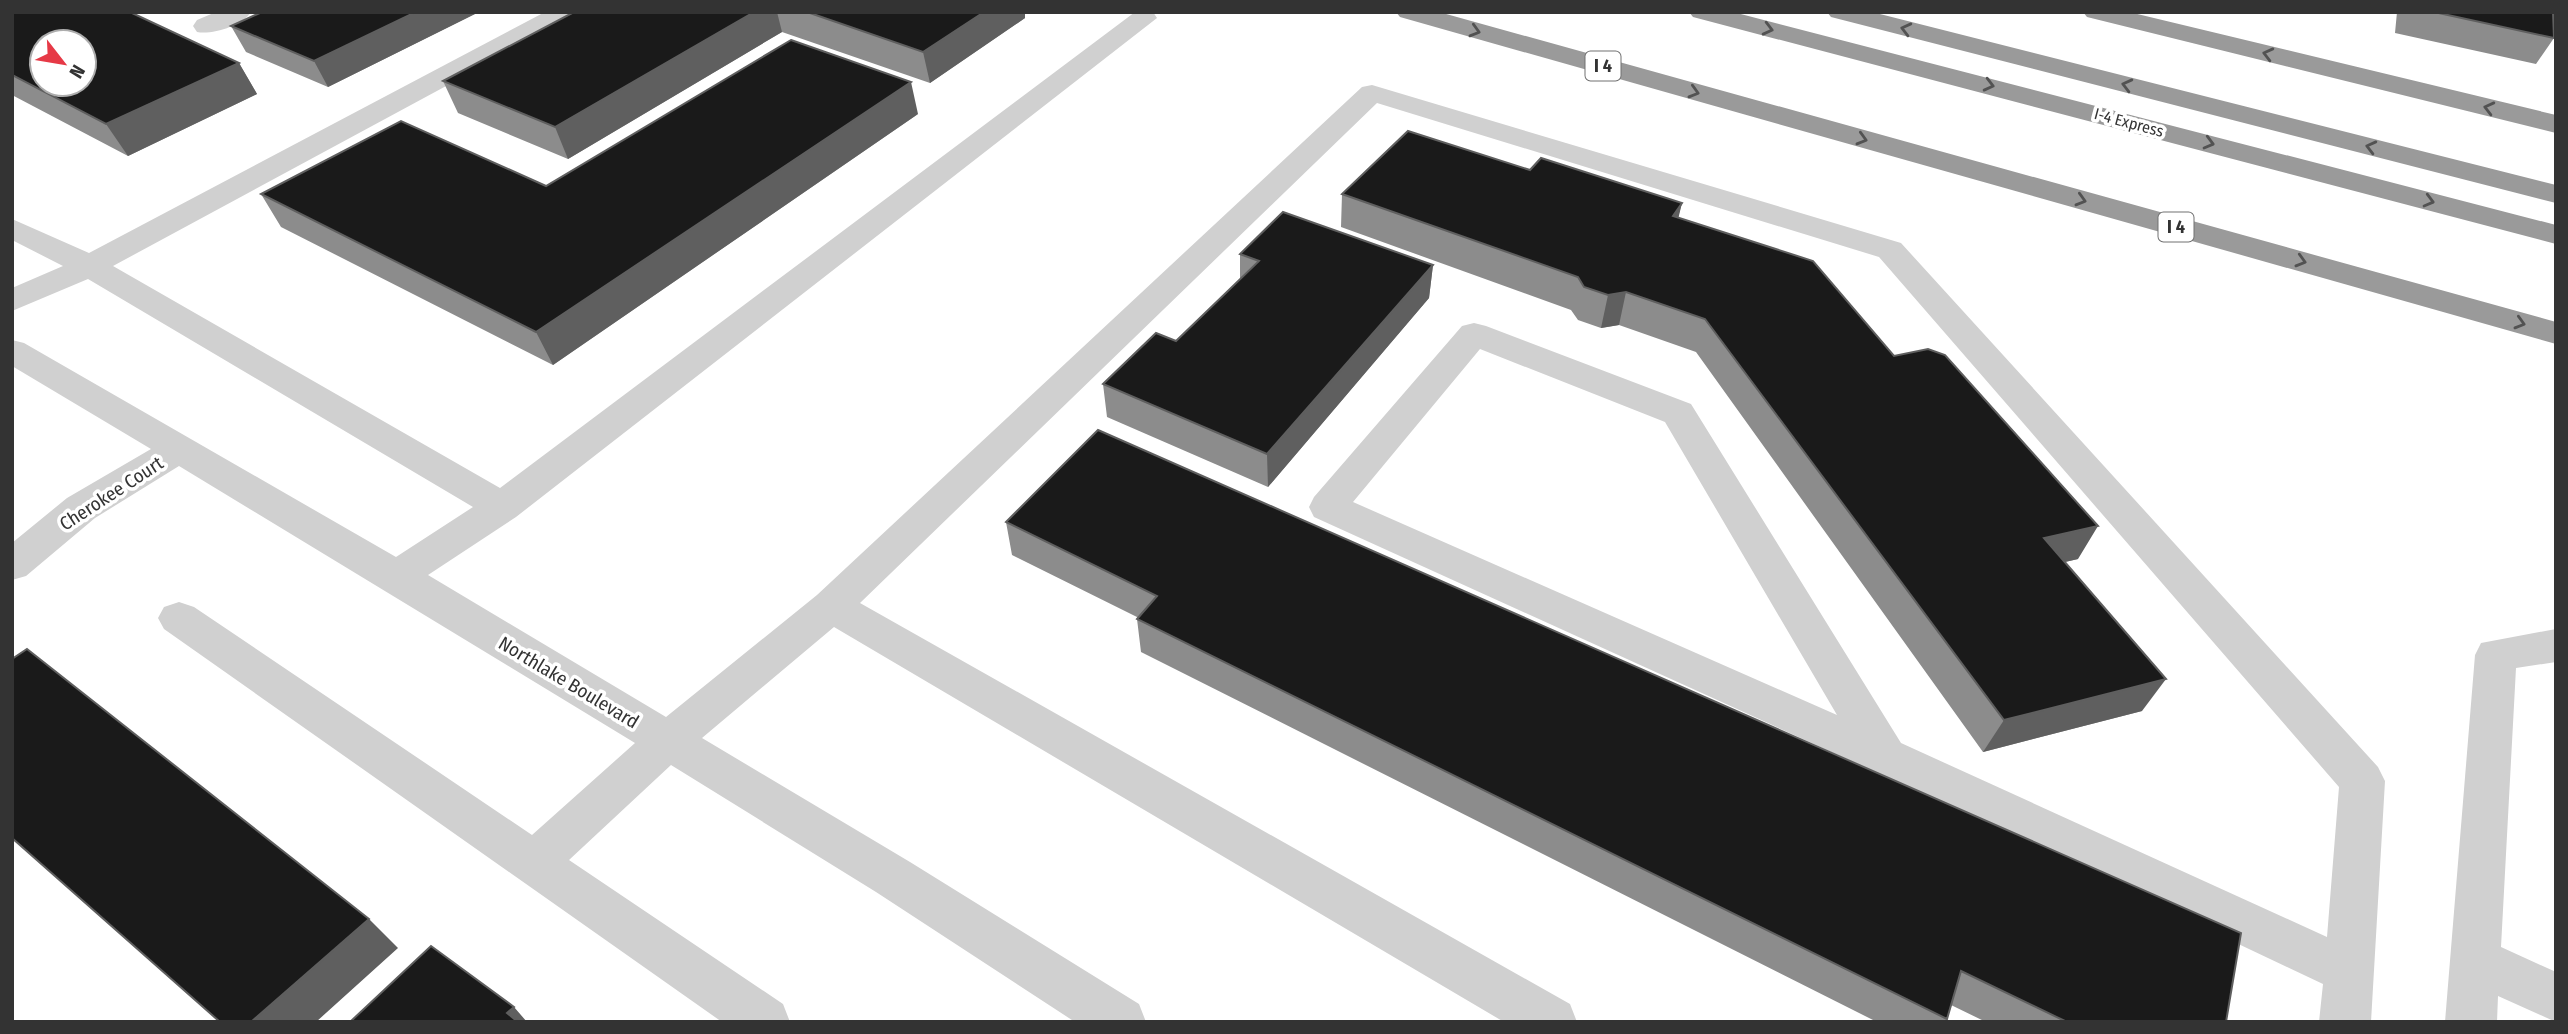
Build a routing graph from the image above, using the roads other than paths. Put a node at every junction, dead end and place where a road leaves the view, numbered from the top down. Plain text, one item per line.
1 (238, 12) edge
2 (565, 12) edge
3 (1123, 12) edge
4 (1409, 12) edge
5 (1702, 12) edge
6 (1840, 12) edge
7 (2096, 12) edge
8 (206, 26) dead end
9 (2556, 124) edge
10 (2556, 194) edge
11 (12, 228) edge
12 (2556, 235) edge
13 (89, 266) junction
14 (22, 296) edge
15 (2556, 333) edge
16 (12, 351) edge
17 (179, 449) junction
18 (502, 507) junction
19 (12, 565) edge
20 (397, 576) junction
21 (831, 606) junction
22 (179, 618) dead end
23 (2556, 645) edge
24 (667, 741) junction
25 (1885, 756) junction
26 (534, 863) junction
27 (2475, 960) junction
28 (2350, 972) junction
29 (2556, 998) edge
30 (765, 1022) edge
31 (1121, 1022) edge
32 (1552, 1022) edge
33 (2345, 1022) edge
34 (2471, 1022) edge

1 - 8 street
2 - 13 street
3 - 18 street
4 -> 15 highway, I 4
5 -> 12 highway, I-4 Express
10 -> 6 highway, I-4 Express
9 -> 7 highway
11 - 13 street
13 - 14 street
13 - 18 street
16 - 17 street, Northlake Boulevard
17 - 19 street, Cherokee Court
17 - 20 street, Northlake Boulevard
18 - 20 street
20 - 24 street, Northlake Boulevard
21 - 24 street
21 - 28 street
21 - 32 street
22 - 26 street
23 - 27 street
24 - 26 street
24 - 31 street, Northlake Boulevard
25 - 25 street
25 - 28 street
26 - 30 street
27 - 29 street
27 - 34 street
28 - 33 street

